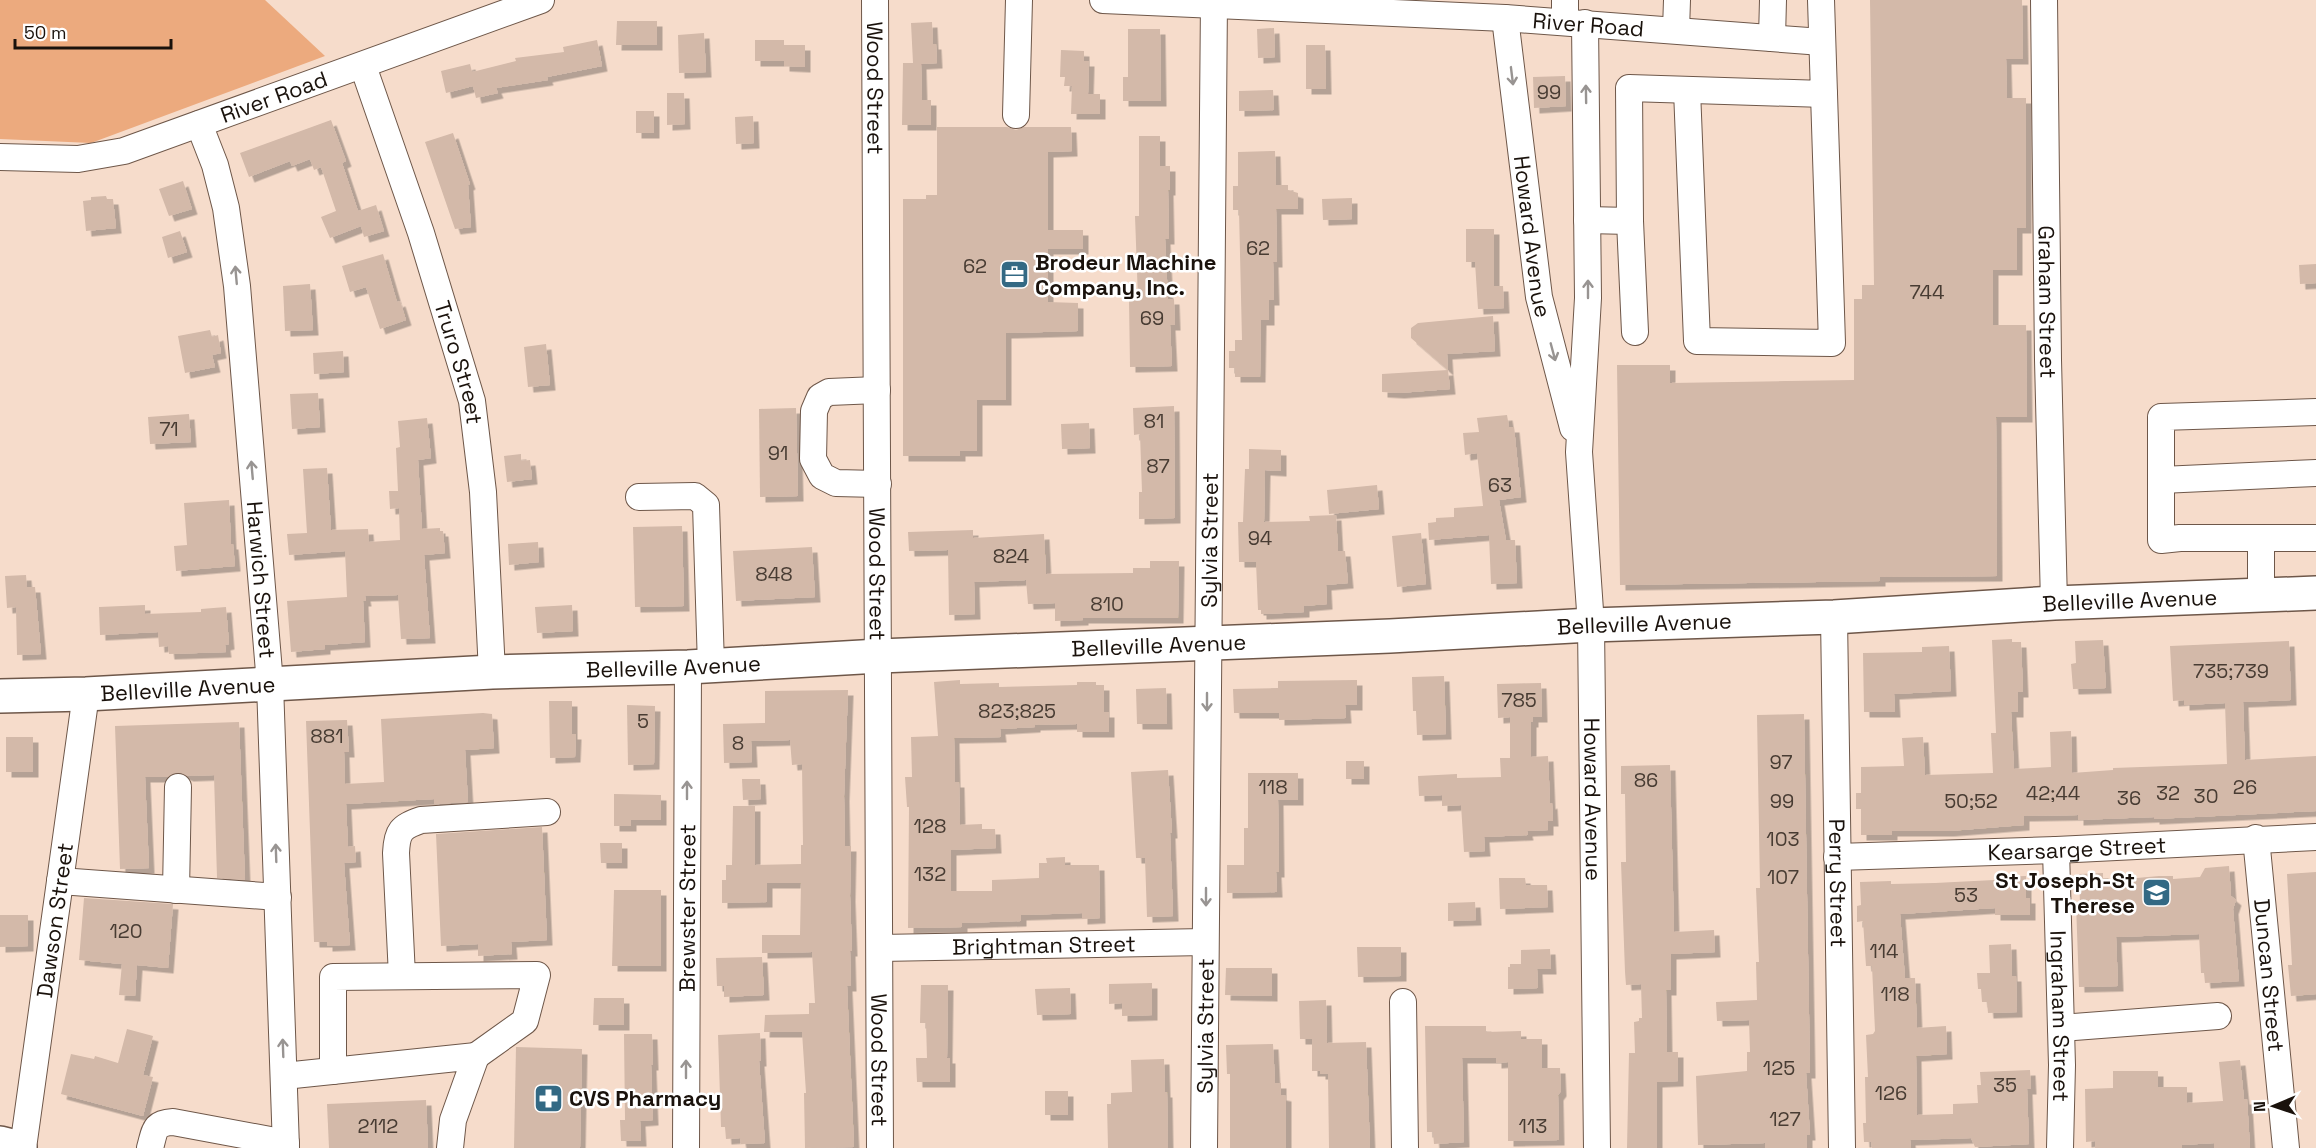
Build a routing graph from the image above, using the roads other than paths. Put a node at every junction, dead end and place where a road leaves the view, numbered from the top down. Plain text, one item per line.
1 (541, 0) edge
2 (875, 0) edge
3 (1019, 0) edge
4 (1103, 0) edge
5 (1677, 0) edge
6 (1773, 0) edge
7 (1821, 0) edge
8 (2044, 0) edge
9 (1214, 3) edge
10 (1468, 8) edge
11 (1572, 15) edge
12 (1506, 18) junction
13 (1676, 30) junction
14 (1772, 38) junction
15 (1822, 42) junction
16 (363, 66) junction
17 (1687, 90) junction
18 (1824, 94) junction
19 (1016, 116) dead end
20 (199, 124) junction
21 (0, 157) edge
22 (1587, 220) junction
23 (1630, 222) junction
24 (1635, 332) dead end
25 (877, 390) junction
26 (2316, 412) edge
27 (1579, 452) junction
28 (2316, 473) edge
29 (2161, 480) junction
30 (878, 484) junction
31 (639, 497) dead end
32 (2261, 538) junction
33 (2316, 538) edge
34 (2316, 593) edge
35 (2261, 595) junction
36 (2054, 603) junction
37 (1834, 617) junction
38 (1592, 625) junction
39 (1208, 643) junction
40 (879, 656) junction
41 (699, 666) junction
42 (492, 672) junction
43 (270, 684) junction
44 (86, 694) junction
45 (0, 696) edge
46 (178, 787) dead end
47 (548, 812) dead end
48 (2316, 837) edge
49 (2256, 838) junction
50 (2056, 850) junction
51 (1838, 857) junction
52 (60, 881) junction
53 (176, 890) junction
54 (278, 897) junction
55 (1205, 942) junction
56 (880, 948) junction
57 (402, 976) junction
58 (1403, 1002) dead end
59 (2218, 1016) dead end
60 (2061, 1028) junction
61 (476, 1056) junction
62 (333, 1071) junction
63 (284, 1076) junction
64 (453, 1120) junction
65 (0, 1143) edge
66 (286, 1145) edge
67 (22, 1148) edge
68 (150, 1148) edge
69 (450, 1148) edge
70 (468, 1148) edge
71 (686, 1148) edge
72 (880, 1148) edge
73 (1204, 1148) edge
74 (1404, 1148) edge
75 (1597, 1148) edge
76 (1842, 1148) edge
77 (2060, 1148) edge
78 (2286, 1148) edge

1 - 16 street, River Road
2 - 25 street, Wood Street
3 - 19 street
4 - 9 street, River Road
5 - 13 street
6 - 14 street
7 - 15 street
8 - 36 street, Graham Street
9 - 10 street, River Road
9 - 39 street, Sylvia Street
10 - 12 street, River Road
11 - 12 street, River Road
11 - 13 street, River Road
22 -> 11 street, Howard Avenue
12 -> 27 street, Howard Avenue
13 - 14 street, River Road
14 - 15 street, River Road
15 - 18 street
16 - 20 street, River Road
16 - 42 street, Truro Street
17 - 18 street
17 - 18 street
17 - 23 street
20 - 21 street, River Road
43 -> 20 street, Harwich Street
22 - 23 street
27 -> 22 street, Howard Avenue
23 - 24 street
25 - 30 street, Wood Street
25 - 30 street
26 - 29 street
27 - 38 street, Howard Avenue
28 - 29 street
29 - 32 street
30 - 40 street, Wood Street
31 - 41 street, Brewster Street
32 - 33 street
32 - 35 street
34 - 35 main road, Belleville Avenue
35 - 36 main road, Belleville Avenue
36 - 37 main road, Belleville Avenue
37 - 38 main road, Belleville Avenue
37 - 51 street, Perry Street
38 - 39 main road, Belleville Avenue
38 - 75 street, Howard Avenue
39 - 40 main road, Belleville Avenue
39 -> 55 street, Sylvia Street
40 - 41 main road, Belleville Avenue
40 - 56 street, Wood Street
41 - 42 main road, Belleville Avenue
71 -> 41 street, Brewster Street
42 - 43 main road, Belleville Avenue
43 - 44 main road, Belleville Avenue
54 -> 43 street, Harwich Street
44 - 45 main road, Belleville Avenue
44 - 52 street, Dawson Street
46 - 53 street
47 - 57 street
48 - 49 street, Kearsarge Street
49 - 50 street, Kearsarge Street
49 - 78 street, Duncan Street
50 - 51 street, Kearsarge Street
50 - 60 street, Ingraham Street
51 - 76 street, Perry Street
52 - 53 street
52 - 67 street, Dawson Street
53 - 54 street
63 -> 54 street, Harwich Street
55 - 56 street, Brightman Street
55 - 73 street, Sylvia Street
56 - 72 street, Wood Street
57 - 61 street
57 - 62 street
58 - 74 street
59 - 60 street
60 - 77 street, Ingraham Street
61 - 62 street
61 - 64 street
62 - 63 street
63 - 66 street, Harwich Street
64 - 69 street
64 - 70 street
65 - 67 main road
66 - 68 street

